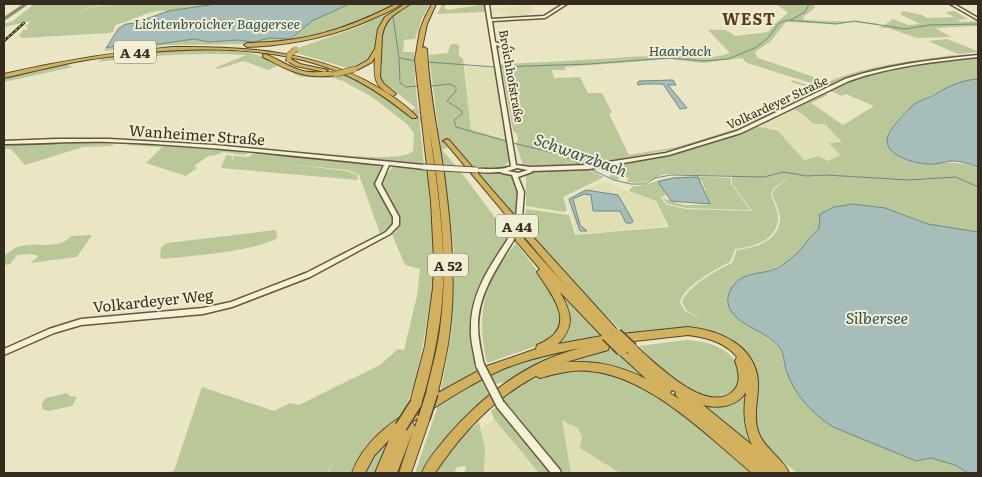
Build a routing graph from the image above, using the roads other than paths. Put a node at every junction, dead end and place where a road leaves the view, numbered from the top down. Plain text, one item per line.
1 (398, 4) edge
2 (408, 4) edge
3 (434, 4) edge
4 (438, 4) edge
5 (487, 4) edge
6 (565, 4) edge
7 (952, 4) edge
8 (391, 13) junction
9 (489, 14) junction
10 (978, 19) edge
11 (490, 20) junction
12 (501, 20) junction
13 (367, 21) junction
14 (492, 30) junction
15 (494, 43) junction
16 (209, 46) junction
17 (377, 48) junction
18 (198, 49) junction
19 (430, 52) dead end
20 (496, 56) junction
21 (978, 56) edge
22 (70, 60) junction
23 (423, 61) junction
24 (355, 69) joint
25 (4, 74) edge
26 (336, 74) joint
27 (363, 81) junction
28 (424, 86) junction
29 (393, 94) junction
30 (4, 143) edge
31 (446, 145) joint
32 (514, 153) junction
33 (387, 164) junction
34 (424, 167) joint
35 (478, 170) junction
36 (490, 170) joint
37 (517, 170) junction
38 (524, 245) junction
39 (612, 334) junction
40 (627, 349) junction
41 (4, 352) edge
42 (507, 363) junction
43 (668, 382) junction
44 (514, 383) junction
45 (432, 393) joint
46 (416, 403) joint
47 (424, 418) joint
48 (705, 425) junction
49 (405, 427) junction
50 (414, 451) junction
51 (358, 473) edge
52 (380, 473) edge
53 (391, 473) edge
54 (405, 473) edge
55 (409, 473) edge
56 (428, 473) edge
57 (557, 473) edge
58 (762, 473) edge
59 (777, 473) edge
60 (783, 473) edge

1 - 8 highway
2 - 8 highway
3 - 23 highway, A 52
4 - 23 highway, A 52
5 - 9 main road, Broichhofstraße
6 - 12 main road
7 - 10 main road
8 - 13 highway
8 - 17 highway
9 - 11 main road, Broichhofstraße
9 - 12 main road
11 - 12 main road
11 - 14 main road, Broichhofstraße
12 - 14 main road
13 - 16 highway
13 - 27 highway, bridge
14 - 15 main road, Broichhofstraße
15 - 20 main road, Broichhofstraße
15 - 20 main road
16 - 22 highway, A 44
16 - 29 highway, A 44
17 - 24 highway
17 - 29 highway
18 - 22 highway, A 44
18 - 26 highway
18 - 27 highway, A 44
19 - 23 highway
20 - 32 main road, Broichhofstraße
21 - 37 main road, Volkardeyer Straße
22 - 25 highway, A 44
23 - 28 highway, A 52
24 - 26 highway, bridge
27 - 29 highway, A 44
28 - 45 highway, A 52
28 - 46 highway, A 52
30 - 33 main road, Wanheimer Straße
31 - 38 highway, A 44
31 - 39 highway, A 44
32 - 35 main road, Volkardeyer Straße
32 - 37 street, Broichhofstraße
33 - 34 main road
33 - 41 main road, Volkardeyer Weg
34 - 35 street, Volkardeyer Straße, bridge
35 - 36 main road, Volkardeyer Straße
36 - 37 street, Volkardeyer Straße
37 - 57 main road, Broichhofstraße, bridge
38 - 39 highway, A 44
38 - 42 highway
39 - 40 highway, A 44, bridge
40 - 43 highway, A 44
40 - 48 highway, A 44
42 - 51 highway
42 - 60 highway
43 - 44 highway
43 - 59 highway, A 44
44 - 48 highway
44 - 56 highway
45 - 47 highway, A 52, bridge
46 - 49 highway, bridge
47 - 50 highway, A 52
48 - 58 highway, A 44
49 - 52 highway
49 - 53 highway
50 - 54 highway, A 52
50 - 55 highway

